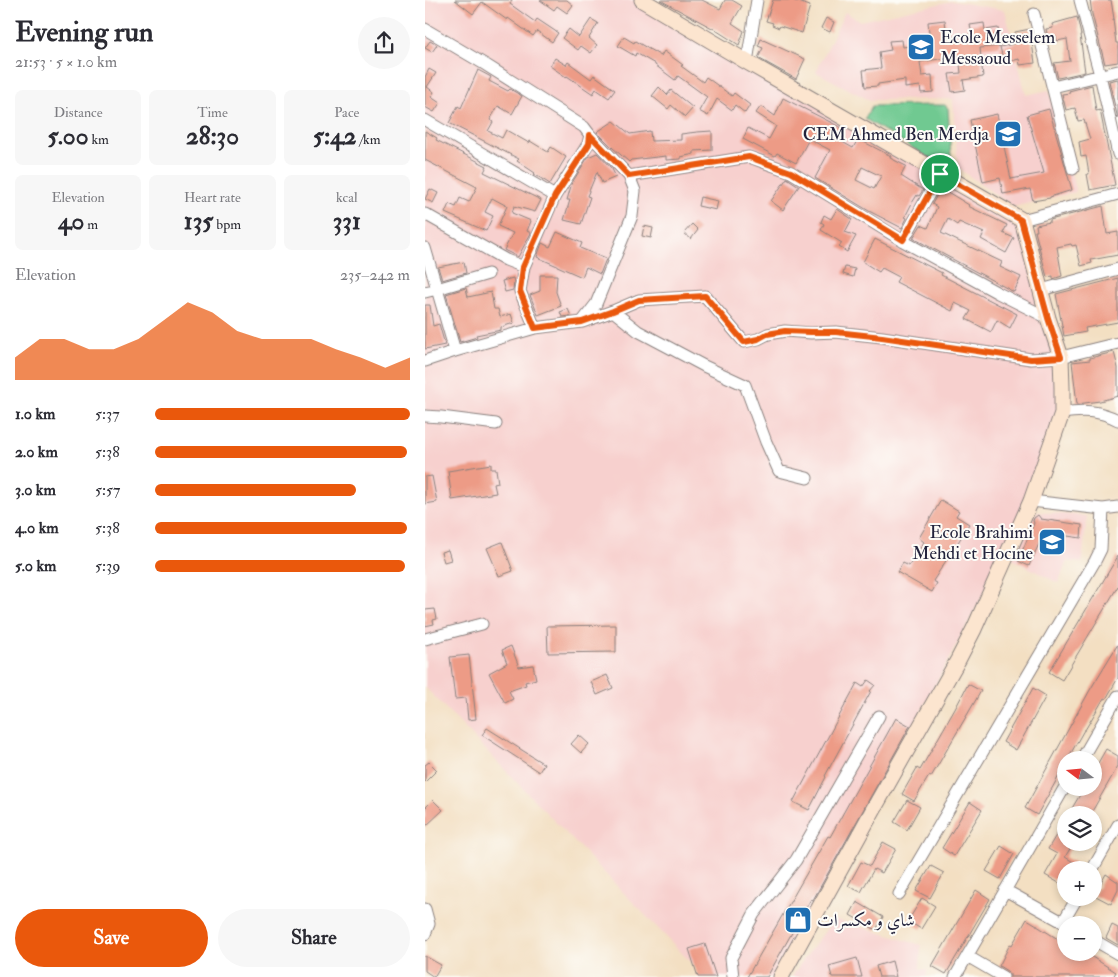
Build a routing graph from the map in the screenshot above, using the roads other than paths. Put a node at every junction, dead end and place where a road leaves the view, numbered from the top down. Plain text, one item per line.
1 (642, 0) edge
2 (757, 0) edge
3 (1080, 0) edge
4 (1034, 14) dead end
5 (425, 29) edge
6 (747, 62) junction
7 (1118, 71) edge
8 (1100, 75) junction
9 (1053, 87) junction
10 (425, 120) edge
11 (590, 135) junction
12 (1118, 154) edge
13 (1073, 169) dead end
14 (940, 174) junction
15 (629, 176) junction
16 (1118, 194) edge
17 (555, 196) junction
18 (425, 214) edge
19 (1021, 220) junction
20 (903, 240) junction
21 (425, 248) edge
22 (523, 267) junction
23 (1118, 269) edge
24 (488, 274) dead end
25 (437, 289) junction
26 (1041, 290) junction
27 (425, 292) edge
28 (613, 311) junction
29 (1048, 318) junction
30 (582, 322) junction
31 (535, 328) junction
32 (1118, 343) edge
33 (455, 351) junction
34 (1061, 357) junction
35 (425, 361) edge
36 (1062, 413) junction
37 (425, 416) edge
38 (1118, 420) edge
39 (496, 424) dead end
40 (807, 478) dead end
41 (1031, 501) junction
42 (1118, 507) edge
43 (1103, 509) junction
44 (482, 624) dead end
45 (425, 639) edge
46 (1118, 696) edge
47 (879, 716) dead end
48 (1086, 751) edge
49 (1060, 796) edge
50 (1118, 825) edge
51 (1098, 861) edge
52 (1005, 890) junction
53 (899, 894) dead end
54 (425, 909) edge
55 (1057, 919) edge
56 (425, 934) edge
57 (1102, 945) edge
58 (1118, 954) edge
59 (967, 956) junction
60 (733, 977) edge
61 (781, 977) edge
62 (955, 977) edge
63 (1003, 977) edge

1 - 6 street
2 - 6 street
3 - 8 street
4 - 9 street
5 - 11 street
6 - 14 street
7 - 8 street
8 - 9 street
8 - 12 street
9 - 13 street
10 - 17 street
11 - 15 street
11 - 17 street
14 - 19 street
14 - 20 street
15 - 20 street
15 - 30 street
16 - 19 street
17 - 22 street
18 - 22 street
19 - 26 street
20 - 29 street
21 - 25 street
22 - 31 street
23 - 26 street
24 - 25 street
25 - 27 street
25 - 33 street
26 - 29 street
28 - 30 street
28 - 34 street
28 - 40 street
29 - 34 street
30 - 31 street
31 - 33 street
32 - 34 street
33 - 35 street
34 - 36 street
36 - 38 street
36 - 41 street
37 - 39 street
41 - 43 street
41 - 61 street
42 - 43 street
43 - 53 street
44 - 45 street
46 - 48 street
47 - 60 street
49 - 52 street
50 - 51 street
52 - 55 street
52 - 59 street
54 - 56 street
57 - 58 street
59 - 62 street
59 - 63 street

